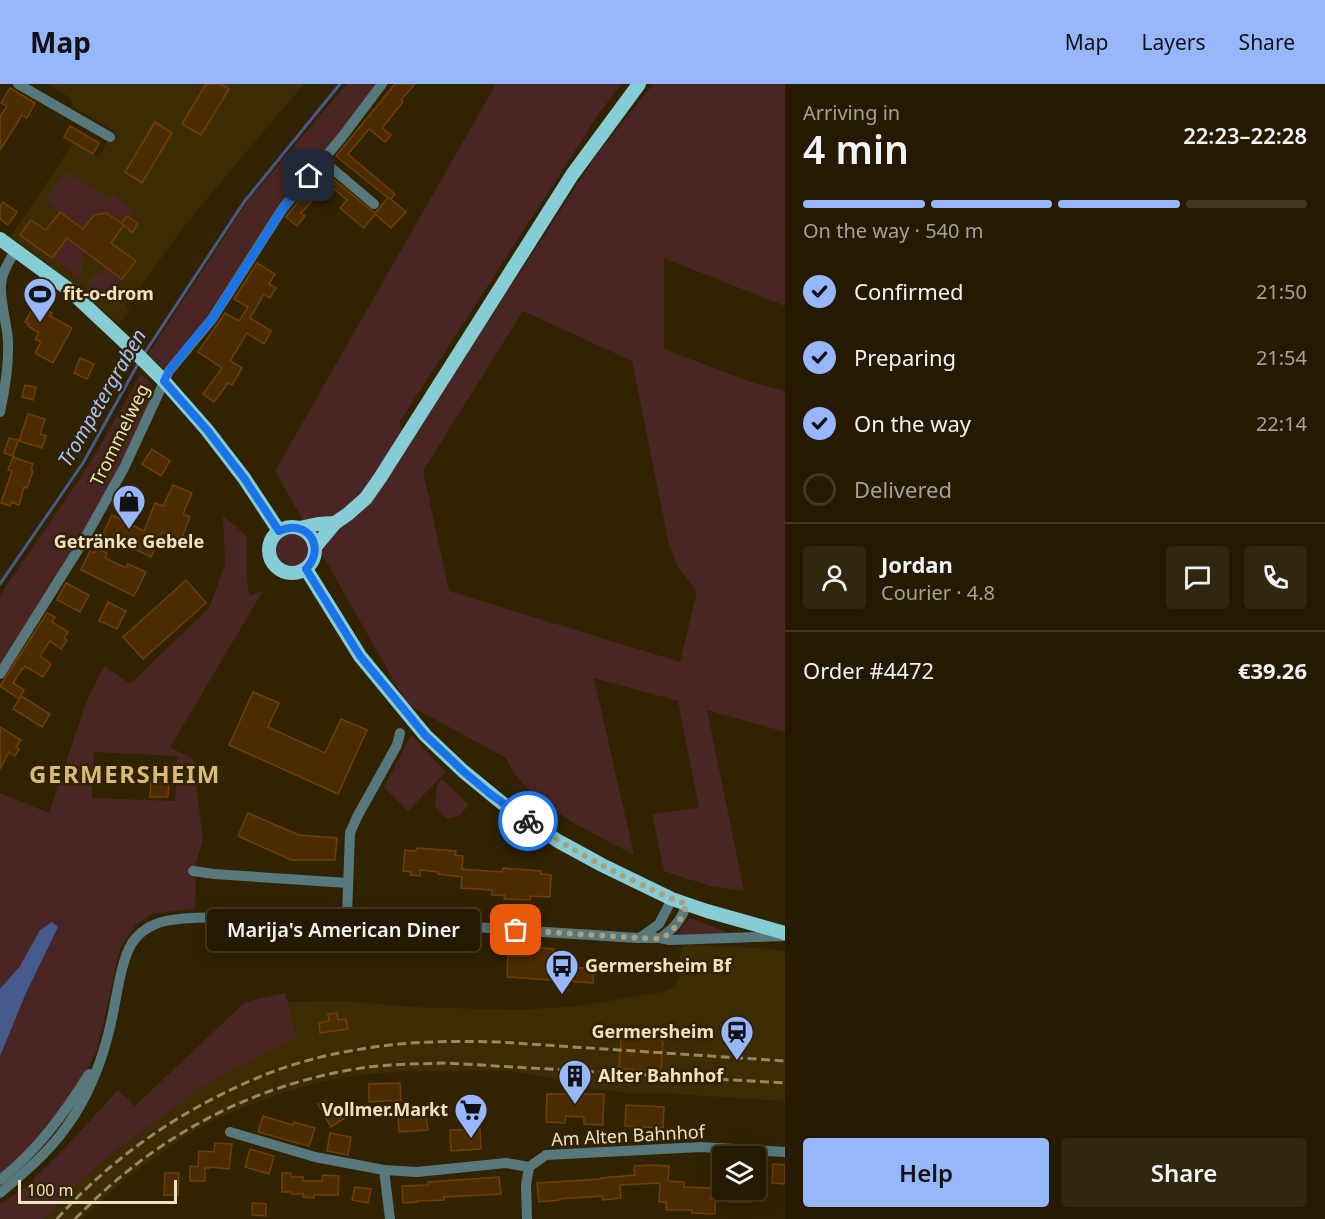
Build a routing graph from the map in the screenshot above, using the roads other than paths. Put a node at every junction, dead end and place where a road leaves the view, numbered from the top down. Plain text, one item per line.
1 (18, 84) edge
2 (382, 84) edge
3 (639, 84) edge
4 (110, 137) dead end
5 (322, 160) junction
6 (374, 204) dead end
7 (0, 239) edge
8 (16, 250) junction
9 (164, 381) junction
10 (0, 412) edge
11 (335, 523) junction
12 (299, 528) junction
13 (279, 531) junction
14 (315, 547) junction
15 (306, 569) junction
16 (0, 674) edge
17 (400, 733) dead end
18 (193, 871) dead end
19 (348, 883) junction
20 (672, 899) junction
21 (687, 904) junction
22 (347, 915) junction
23 (785, 935) edge
24 (640, 938) junction
25 (665, 939) junction
26 (102, 1054) junction
27 (230, 1132) dead end
28 (785, 1152) edge
29 (529, 1167) junction
30 (384, 1170) junction
31 (0, 1180) edge
32 (0, 1193) edge
33 (390, 1219) edge
34 (527, 1219) edge

1 - 4 street
2 - 5 street, Trommelweg
3 - 11 main road
5 - 6 street
5 - 9 street, Trommelweg
7 - 8 main road
8 - 9 main road
8 - 10 street
9 - 13 main road
9 - 16 street, Trommelweg
11 - 12 main road
11 - 14 main road
12 - 13 main road
12 - 14 main road
13 - 15 main road
14 - 15 main road
15 - 20 main road
17 - 19 street
18 - 19 street
19 - 22 street
20 - 21 main road
20 - 24 street
21 - 23 main road
21 - 25 street
22 - 24 street
22 - 26 street
23 - 25 street
24 - 25 street
26 - 31 street
26 - 32 street
27 - 30 street
28 - 29 street, Am Alten Bahnhof
29 - 30 street
29 - 34 street
30 - 33 street

